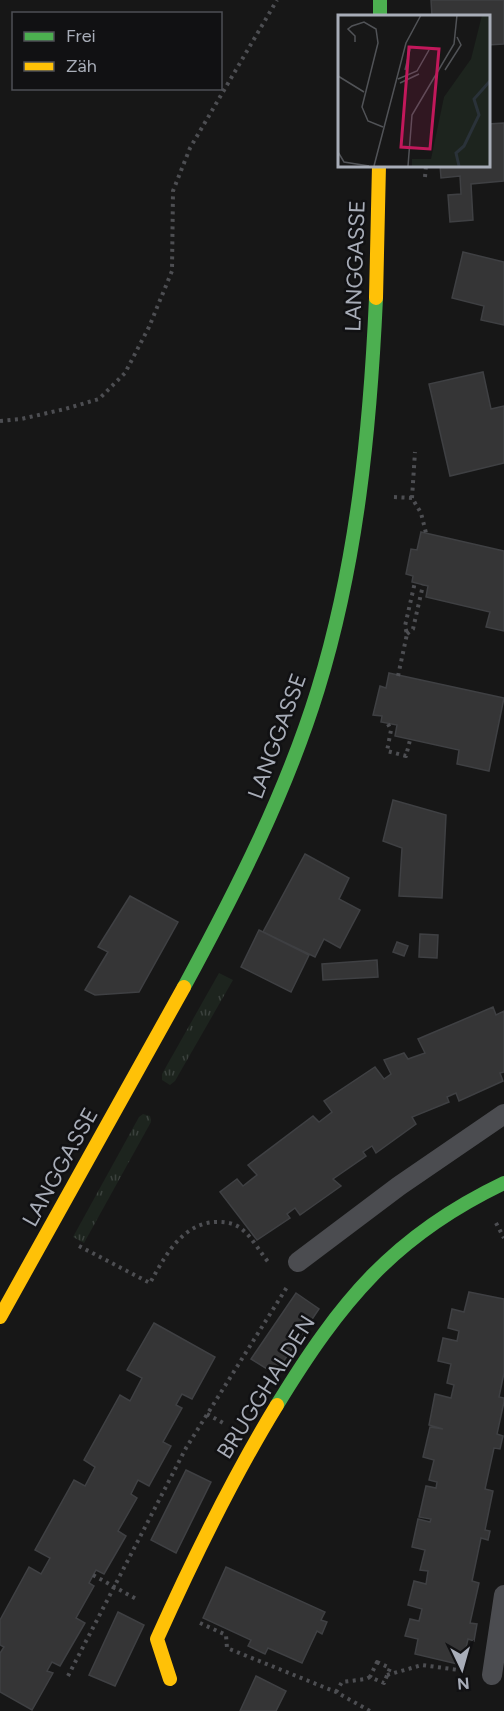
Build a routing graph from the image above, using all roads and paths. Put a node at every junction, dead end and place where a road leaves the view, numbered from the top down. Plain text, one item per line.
1 (277, 0) edge
2 (379, 166) edge
3 (426, 166) edge
4 (425, 177) dead end
5 (0, 421) edge
6 (415, 452) dead end
7 (388, 496) dead end
8 (412, 498) junction
9 (426, 533) dead end
10 (415, 582) dead end
11 (423, 585) dead end
12 (407, 634) junction
13 (398, 676) dead end
14 (388, 724) dead end
15 (410, 740) dead end
16 (504, 1114) edge
17 (504, 1183) edge
18 (210, 1222) dead end
19 (76, 1244) dead end
20 (298, 1262) dead end
21 (289, 1283) dead end
22 (0, 1317) edge
23 (93, 1575) dead end
24 (114, 1587) junction
25 (504, 1595) edge
26 (144, 1603) dead end
27 (196, 1622) dead end
28 (387, 1675) junction
29 (492, 1675) joint
30 (68, 1676) dead end
31 (370, 1677) junction
32 (170, 1679) dead end
33 (336, 1692) junction
34 (370, 1711) edge

1 - 5 path
2 - 22 main road, LANGGASSE
3 - 4 path
6 - 8 path
7 - 8 path
8 - 9 path
10 - 12 path
11 - 12 path
12 - 13 path
14 - 15 path
16 - 20 lane
17 - 32 main road, BRUGGHALDEN
18 - 19 path
21 - 24 path
23 - 24 path
24 - 26 path
24 - 30 path
25 - 29 lane
27 - 33 path
28 - 29 path
28 - 31 path
28 - 31 path
31 - 33 path
33 - 34 path

